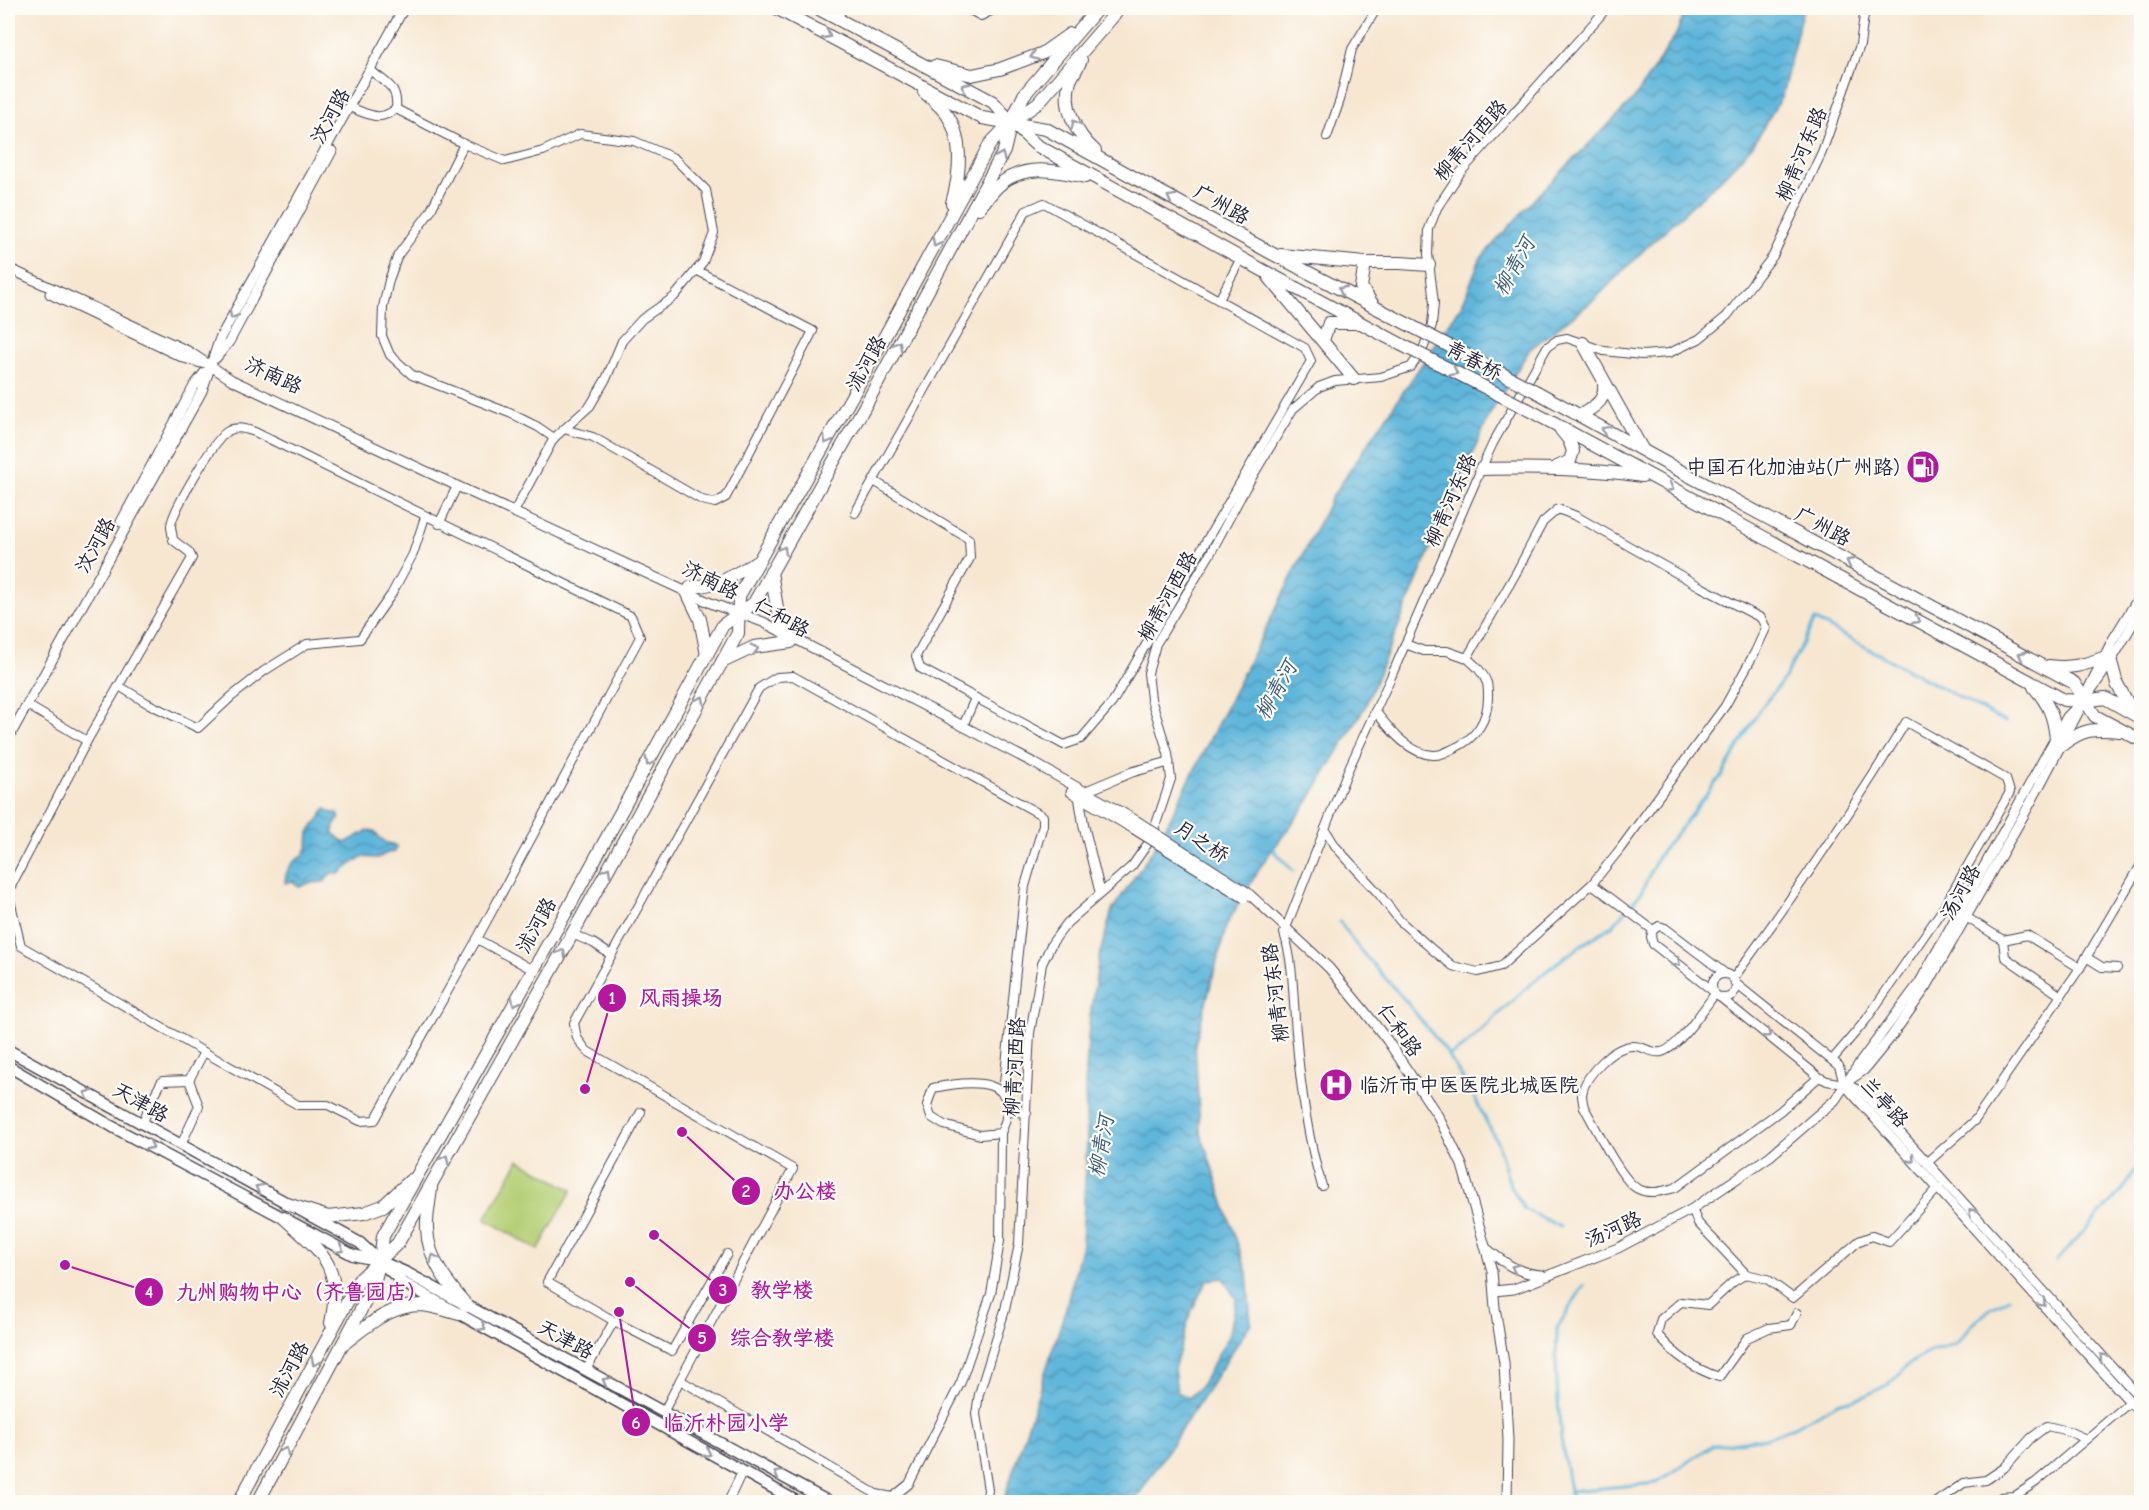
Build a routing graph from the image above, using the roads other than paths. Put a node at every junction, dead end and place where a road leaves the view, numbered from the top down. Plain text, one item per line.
1 (404, 8) edge
2 (410, 8) edge
3 (776, 8) edge
4 (818, 8) edge
5 (966, 8) edge
6 (997, 8) edge
7 (1098, 8) edge
8 (1120, 8) edge
9 (1377, 8) edge
10 (1606, 8) edge
11 (1866, 8) edge
12 (840, 13) edge
13 (1083, 25) junction
14 (1091, 41) junction
15 (919, 62) junction
16 (374, 73) junction
17 (913, 81) junction
18 (354, 109) junction
19 (396, 109) junction
20 (1011, 122) junction
21 (1327, 137) dead end
22 (464, 144) junction
23 (1114, 167) junction
24 (1099, 180) junction
25 (947, 223) junction
26 (963, 228) junction
27 (1274, 254) junction
28 (1241, 258) junction
29 (1365, 263) junction
30 (1429, 266) junction
31 (8, 268) edge
32 (696, 270) junction
33 (1264, 271) junction
34 (8, 274) edge
35 (1219, 300) junction
36 (1374, 306) junction
37 (1361, 323) junction
38 (1413, 327) joint
39 (1323, 340) junction
40 (1583, 343) junction
41 (1402, 345) joint
42 (210, 366) junction
43 (1354, 379) junction
44 (1604, 382) junction
45 (1537, 392) joint
46 (1527, 409) joint
47 (1580, 416) junction
48 (1559, 427) junction
49 (564, 429) junction
50 (554, 438) junction
51 (1643, 451) junction
52 (1556, 468) junction
53 (1481, 469) junction
54 (1651, 478) junction
55 (874, 481) junction
56 (457, 486) junction
57 (516, 508) junction
58 (855, 513) dead end
59 (425, 517) junction
60 (439, 524) junction
61 (759, 561) junction
62 (771, 572) junction
63 (688, 590) junction
64 (2142, 592) edge
65 (2142, 608) edge
66 (738, 614) junction
67 (791, 640) junction
68 (1405, 644) junction
69 (707, 655) junction
70 (1467, 658) junction
71 (2107, 660) junction
72 (722, 662) junction
73 (2042, 666) junction
74 (2030, 681) junction
75 (119, 686) junction
76 (975, 698) junction
77 (2084, 701) junction
78 (27, 705) junction
79 (1376, 711) junction
80 (2138, 716) edge
81 (963, 726) junction
82 (8, 729) edge
83 (2124, 732) junction
84 (8, 739) edge
85 (87, 741) junction
86 (2142, 741) edge
87 (2059, 742) junction
88 (1169, 762) junction
89 (1081, 794) junction
90 (1135, 825) joint
91 (1325, 829) junction
92 (2142, 863) edge
93 (1592, 884) junction
94 (1100, 892) junction
95 (1246, 895) joint
96 (1966, 917) junction
97 (1653, 930) junction
98 (1285, 931) junction
99 (572, 934) junction
100 (477, 939) junction
101 (2003, 940) junction
102 (611, 955) junction
103 (2086, 957) junction
104 (2080, 968) junction
105 (2117, 969) dead end
106 (533, 970) junction
107 (1731, 979) junction
108 (1716, 994) junction
109 (2061, 996) junction
110 (8, 1050) edge
111 (204, 1052) junction
112 (1832, 1060) junction
113 (8, 1066) edge
114 (1818, 1077) junction
115 (189, 1080) junction
116 (1844, 1084) junction
117 (1003, 1093) junction
118 (1007, 1111) junction
119 (641, 1112) dead end
120 (1027, 1113) junction
121 (143, 1124) junction
122 (1001, 1133) junction
123 (181, 1145) junction
124 (1928, 1162) junction
125 (418, 1173) junction
126 (432, 1182) junction
127 (1322, 1186) dead end
128 (1938, 1188) junction
129 (287, 1204) junction
130 (1692, 1209) junction
131 (284, 1218) junction
132 (1486, 1249) junction
133 (727, 1254) dead end
134 (380, 1261) junction
135 (1746, 1274) junction
136 (1548, 1275) junction
137 (1494, 1291) junction
138 (463, 1310) junction
139 (1797, 1313) dead end
140 (614, 1321) junction
141 (328, 1337) junction
142 (343, 1344) junction
143 (586, 1370) junction
144 (680, 1380) junction
145 (2142, 1400) edge
146 (2130, 1402) junction
147 (664, 1411) junction
148 (2142, 1415) edge
149 (2086, 1439) junction
150 (742, 1472) junction
151 (240, 1503) edge
152 (258, 1503) edge
153 (728, 1503) edge
154 (798, 1503) edge
155 (829, 1503) edge
156 (986, 1503) edge
157 (1508, 1503) edge
158 (1513, 1503) edge
159 (1936, 1503) edge
160 (1994, 1503) edge

1 -> 42 street, 汶河路
2 - 16 street, 汶河路
3 -> 17 main road, 广州路
4 - 12 main road, 广州路
5 - 6 street
7 - 13 main road, 沭河路
8 - 14 main road, 沭河路
9 - 21 street
10 - 30 street, 柳青河西路
11 - 40 street, 柳青河东路
12 - 15 main road, 广州路
13 -> 15 main road
13 - 20 main road, 沭河路
14 - 20 main road, 沭河路
23 -> 14 main road
20 -> 15 main road, 广州路
16 - 18 street, 汶河路
16 - 19 street
17 - 20 main road, 广州路
17 - 25 main road
18 - 19 street
18 - 42 street, 汶河路
19 - 22 street
20 - 23 main road, 广州路
20 - 24 main road, 广州路
20 - 25 main road, 沭河路
26 -> 20 main road, 沭河路
22 - 32 street
22 - 50 street
27 -> 23 main road, 广州路
24 - 26 main road
24 - 28 main road, 广州路
25 -> 61 main road, 沭河路
62 -> 26 main road, 沭河路
27 - 29 main road
36 -> 27 main road, 广州路
28 - 33 main road, 广州路
28 - 35 street
29 - 30 main road
29 - 36 main road
30 - 43 street, 柳青河西路
31 - 42 street, 济南路
32 - 49 street
32 - 49 street
33 - 37 main road, 广州路
33 - 39 main road
34 - 42 street, 济南路
35 - 55 street
35 - 76 street
36 - 38 main road, 广州路
37 - 39 main road
37 - 41 main road, 广州路
38 - 45 main road, 青春桥, bridge
39 - 43 main road
40 - 44 main road
40 - 53 street, 柳青河东路
41 -> 46 main road, 青春桥, bridge
42 - 56 street, 济南路
42 - 57 street, 济南路
42 - 78 street, 汶河路
42 - 82 street, 汶河路
43 - 88 street, 柳青河西路
44 - 47 main road
44 - 51 main road
45 - 47 main road, 广州路
46 - 48 main road, 广州路
51 -> 47 main road, 广州路
48 - 52 main road
48 - 54 main road, 广州路
49 - 50 street
50 - 57 street
73 -> 51 main road, 广州路
52 - 53 main road
52 - 54 main road
53 - 68 street, 柳青河东路
54 -> 74 main road, 广州路
55 - 58 street
55 - 76 street
56 - 60 street
56 - 63 street, 济南路
57 - 63 street, 济南路
59 - 60 street
59 - 75 street
59 - 75 street
60 - 100 street
61 - 63 main road
61 - 66 main road, 沭河路
62 - 66 main road, 沭河路
62 - 67 main road
63 - 66 street, 济南路
63 - 69 main road
64 - 71 street, 汤河路
65 - 71 street, 汤河路
66 - 67 street, 仁和路
66 - 69 main road, 沭河路
66 - 72 main road, 沭河路
72 -> 67 main road
67 - 81 street, 仁和路
67 - 89 street, 仁和路
68 - 70 street
68 - 79 street, 柳青河东路
69 -> 106 main road, 沭河路
70 - 79 street
70 - 93 street
71 - 73 main road
71 - 77 street, 汤河路
71 - 80 main road
99 -> 72 main road, 沭河路
73 - 77 main road, 广州路
74 - 77 main road, 广州路
74 - 87 main road
75 - 85 street
76 - 81 street
77 - 80 main road, 广州路
77 - 83 main road, 广州路
77 - 87 street, 汤河路
78 - 84 street, 汶河路
78 - 85 street
79 - 91 street, 柳青河东路
81 - 89 street, 仁和路
83 - 86 main road, 广州路
83 - 87 main road
85 - 111 street
87 - 96 street, 汤河路
87 - 116 street, 汤河路
88 - 89 street
88 - 94 street, 柳青河西路
89 - 90 street, 仁和路
89 - 94 street
90 - 95 street, 月之桥, bridge
91 - 93 street
91 - 98 street, 柳青河东路
92 - 103 street
93 - 97 street
94 - 120 street, 柳青河西路
95 - 98 street, 仁和路
96 - 101 street
96 - 116 street, 汤河路
97 - 107 street
97 -> 108 street
98 - 127 street, 柳青河东路
98 - 132 street, 仁和路
98 - 137 street, 仁和路
99 - 102 street
126 -> 99 main road, 沭河路
100 - 106 street
100 - 111 street
101 - 104 street
101 - 109 street
102 - 117 street
102 - 144 street
103 - 104 street
103 - 105 street
104 - 109 street
106 -> 125 main road, 沭河路
107 - 108 street
107 - 108 street
107 - 112 street
107 - 112 street
108 -> 114 street
108 - 114 street
109 - 124 street
121 -> 110 main road, 天津路
111 - 115 street
112 - 116 street
113 -> 131 main road, 天津路
114 - 116 street
115 - 121 street
115 - 123 street
116 - 124 street, 兰亭路
116 -> 128 street, 兰亭路
116 - 130 street, 汤河路
117 - 118 street
117 - 122 street
118 - 120 street
118 - 122 street
119 - 140 street
120 - 156 street, 柳青河西路
121 - 123 main road, 天津路
122 - 144 street
129 -> 123 main road, 天津路
145 -> 124 street, 兰亭路
125 - 129 main road
125 - 134 main road, 沭河路
126 - 134 main road, 沭河路
138 -> 126 main road
128 - 135 street
128 -> 146 street, 兰亭路
129 - 134 main road, 天津路
130 - 135 street
130 - 136 street, 汤河路
131 -> 134 main road, 天津路
131 - 141 main road
136 -> 132 street
132 - 137 street, 仁和路
133 - 140 street
134 - 138 main road, 天津路
134 - 141 main road, 沭河路
134 - 142 main road, 沭河路
135 - 139 street
136 - 137 street, 汤河路
137 - 157 street, 仁和路
137 - 158 street, 仁和路
138 - 142 main road
138 - 143 main road, 天津路
138 -> 150 main road, 天津路
140 - 143 street
141 -> 151 main road, 沭河路
152 -> 142 main road, 沭河路
147 -> 143 main road, 天津路
144 - 147 street
146 - 148 street, 兰亭路
146 - 149 street
155 -> 147 main road, 天津路
149 - 159 street
149 - 160 street
150 - 153 street
150 - 154 main road, 天津路

